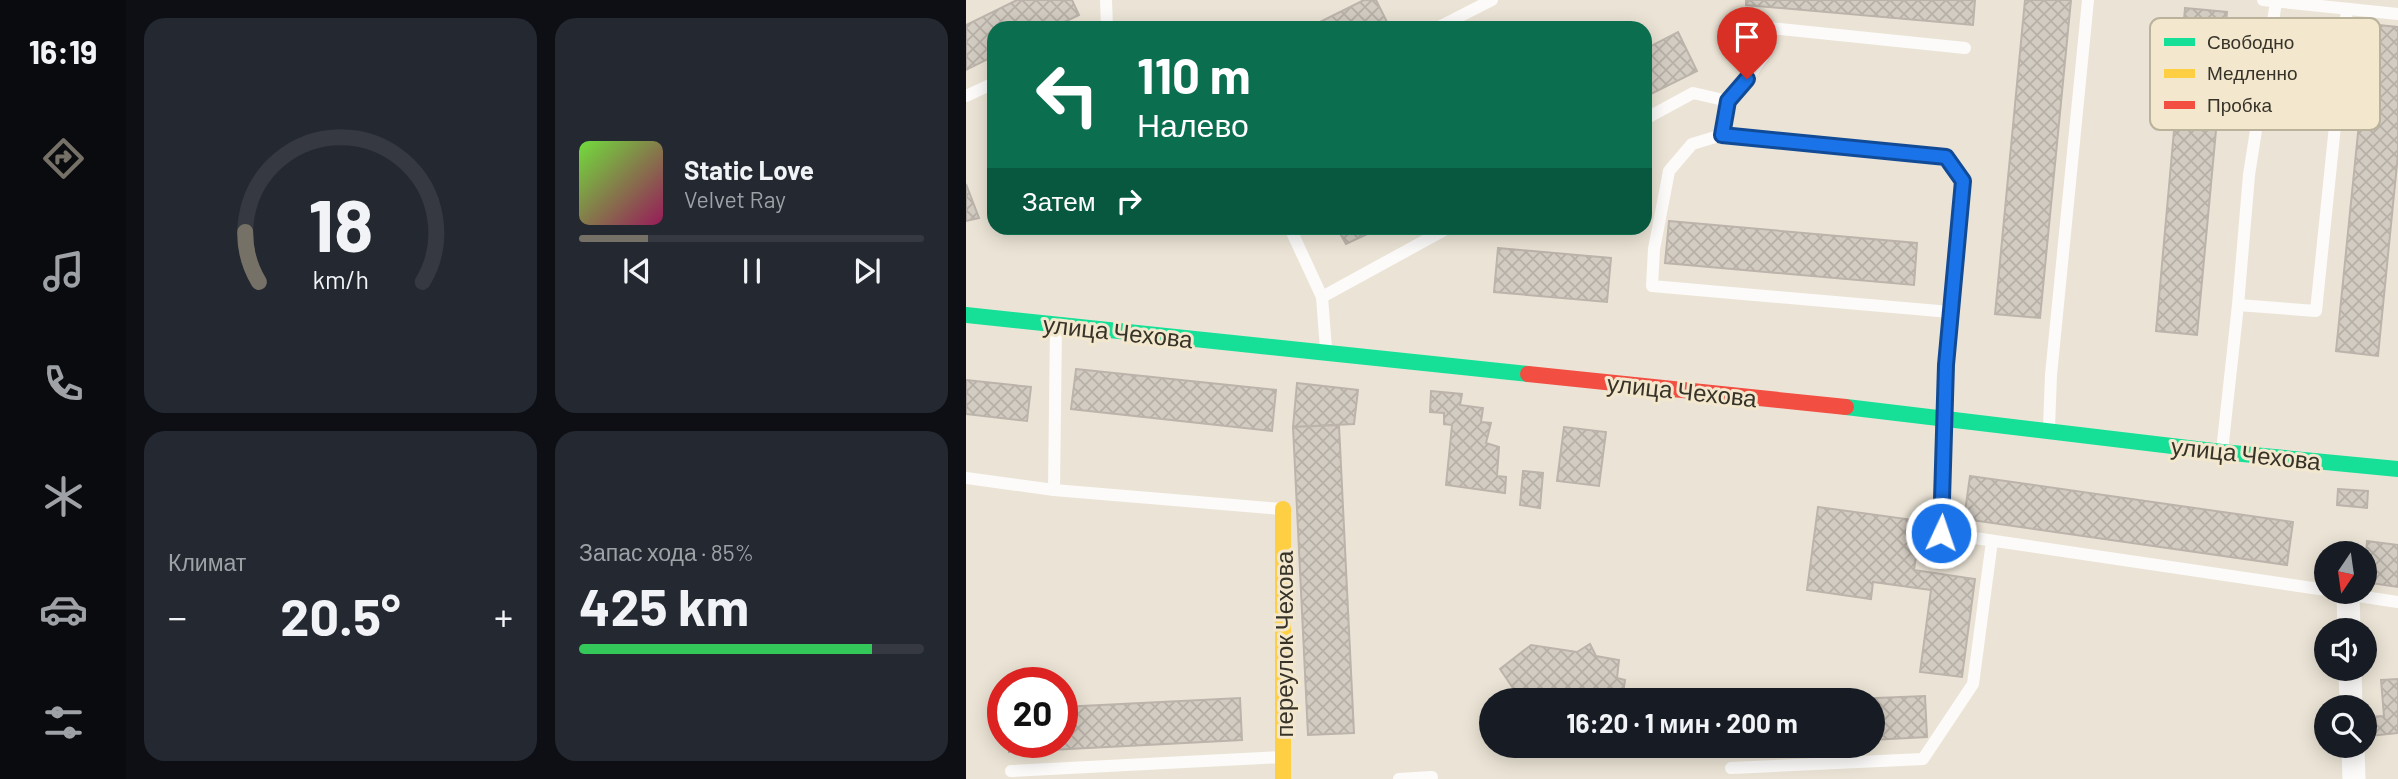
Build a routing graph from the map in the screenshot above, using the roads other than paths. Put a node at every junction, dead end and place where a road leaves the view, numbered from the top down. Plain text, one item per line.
1 (1106, 0) edge
2 (1492, 0) edge
3 (2088, 0) edge
4 (2273, 1) edge
5 (2347, 9) junction
6 (2398, 14) edge
7 (2346, 18) edge
8 (1107, 21) edge
9 (1451, 21) edge
10 (1965, 48) dead end
11 (987, 86) edge
12 (966, 96) edge
13 (1728, 101) junction
14 (1652, 115) edge
15 (2255, 130) edge
16 (2335, 130) edge
17 (1722, 135) junction
18 (1293, 235) edge
19 (1435, 235) edge
20 (1322, 297) junction
21 (2238, 305) junction
22 (1950, 312) junction
23 (966, 314) edge
24 (1056, 325) junction
25 (1326, 352) junction
26 (1945, 417) junction
27 (2049, 430) junction
28 (2221, 452) junction
29 (2398, 470) edge
30 (966, 478) edge
31 (1054, 490) junction
32 (1283, 509) joint
33 (1992, 541) junction
34 (2314, 589) edge
35 (2377, 599) edge
36 (2398, 602) edge
37 (1283, 757) junction
38 (2353, 758) edge
39 (1731, 768) dead end
40 (1011, 771) dead end
41 (1432, 777) dead end
42 (1283, 779) edge
43 (1399, 779) edge
44 (2354, 779) edge

1 - 8 lane
2 - 9 lane
3 - 27 lane
4 - 5 lane
5 - 6 lane
5 - 7 lane
10 - 13 lane
11 - 12 lane
13 - 14 lane
13 - 17 lane
15 - 21 lane
16 - 21 lane
17 - 22 lane
17 - 22 lane
18 - 20 lane
19 - 20 lane
20 - 25 lane
21 - 28 lane
22 - 26 lane
23 - 24 main road, улица Чехова
24 - 25 main road, улица Чехова
24 - 31 lane
25 - 26 main road, улица Чехова
26 - 27 main road, улица Чехова
26 - 33 lane
27 - 28 main road, улица Чехова
28 - 29 main road, улица Чехова
30 - 31 lane
31 - 32 lane
32 - 37 main road, переулок Чехова
33 - 34 lane
33 - 39 lane
35 - 36 lane
37 - 40 lane
37 - 42 main road, переулок Чехова
38 - 44 street
41 - 43 lane

